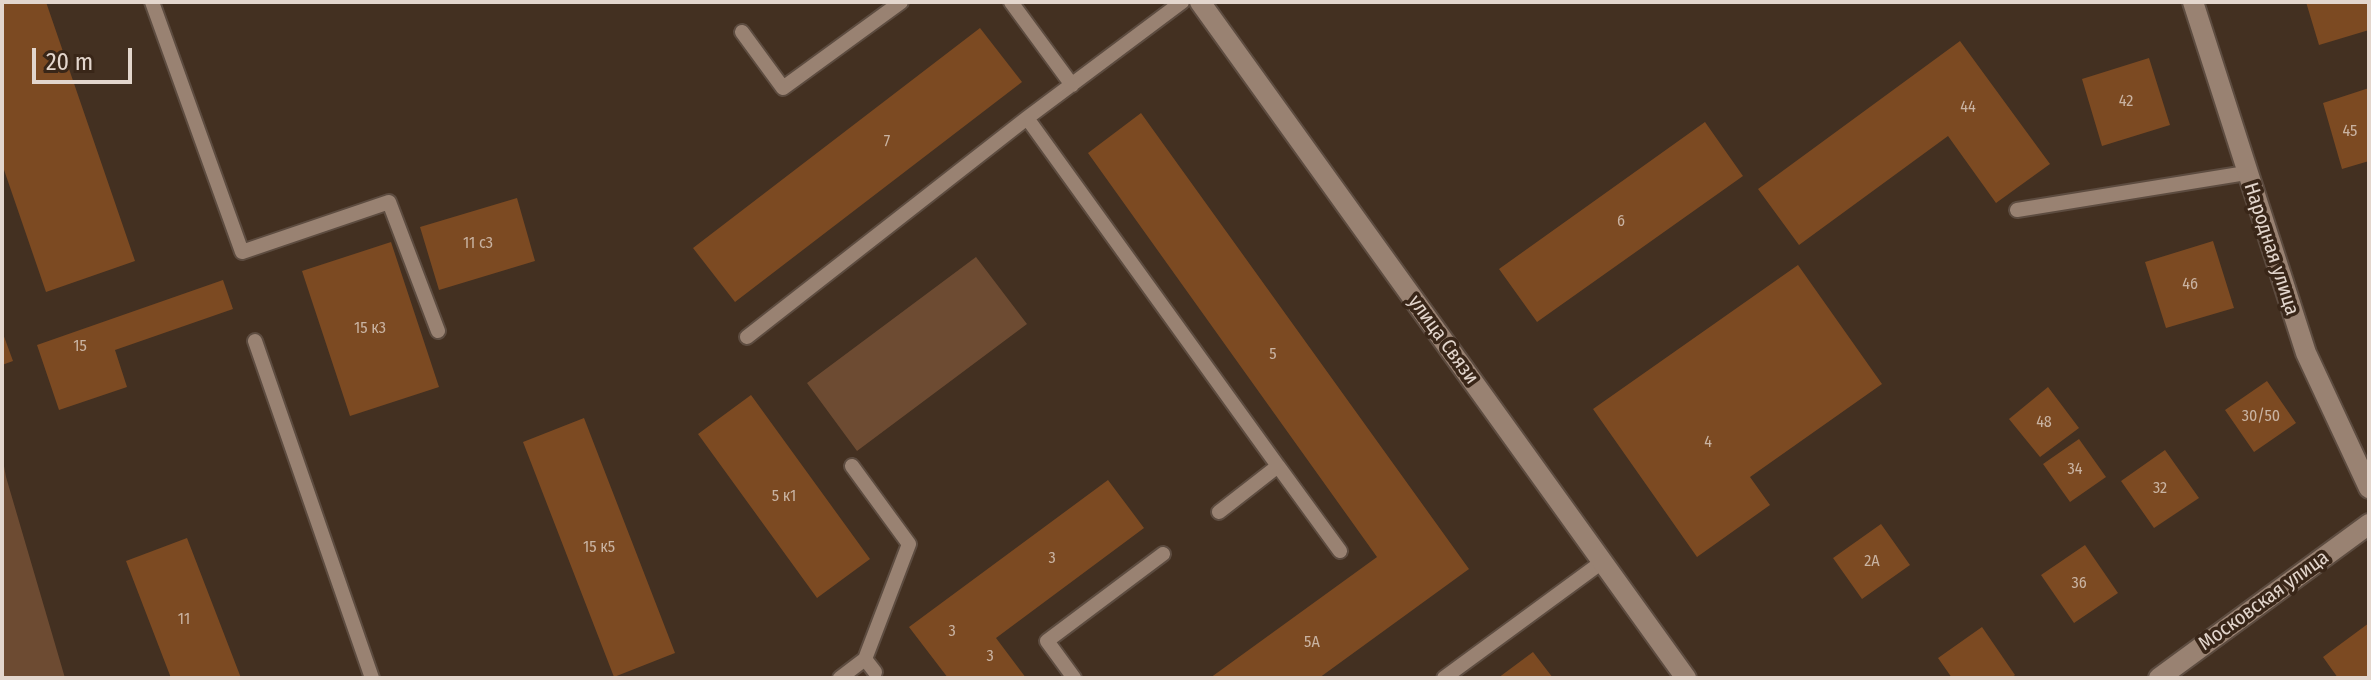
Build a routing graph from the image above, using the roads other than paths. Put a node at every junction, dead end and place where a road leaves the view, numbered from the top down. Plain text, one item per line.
1 (152, 2) edge
2 (901, 2) edge
3 (1011, 2) edge
4 (1182, 2) edge
5 (1200, 2) edge
6 (2193, 2) edge
7 (742, 32) dead end
8 (1072, 85) junction
9 (1027, 118) junction
10 (2246, 173) junction
11 (2017, 210) dead end
12 (438, 331) dead end
13 (747, 337) dead end
14 (255, 341) dead end
15 (852, 466) dead end
16 (1278, 466) junction
17 (2369, 488) edge
18 (1219, 512) dead end
19 (2369, 524) edge
20 (1340, 551) dead end
21 (1163, 554) dead end
22 (1602, 562) junction
23 (865, 659) junction
24 (875, 672) dead end
25 (372, 678) edge
26 (840, 678) edge
27 (1074, 678) edge
28 (1444, 678) edge
29 (1686, 678) edge
30 (2159, 678) edge

1 - 12 lane
2 - 7 lane
3 - 8 lane
4 - 8 lane
5 - 22 street, улица Связи
6 - 10 street, Народная улица
8 - 9 lane
9 - 13 lane
9 - 16 lane
10 - 11 lane
10 - 17 street, Народная улица
14 - 25 lane
15 - 23 lane
16 - 18 lane
16 - 20 lane
19 - 30 street, Московская улица
21 - 27 lane
22 - 28 lane
22 - 29 street, улица Связи
23 - 24 lane
23 - 26 lane

